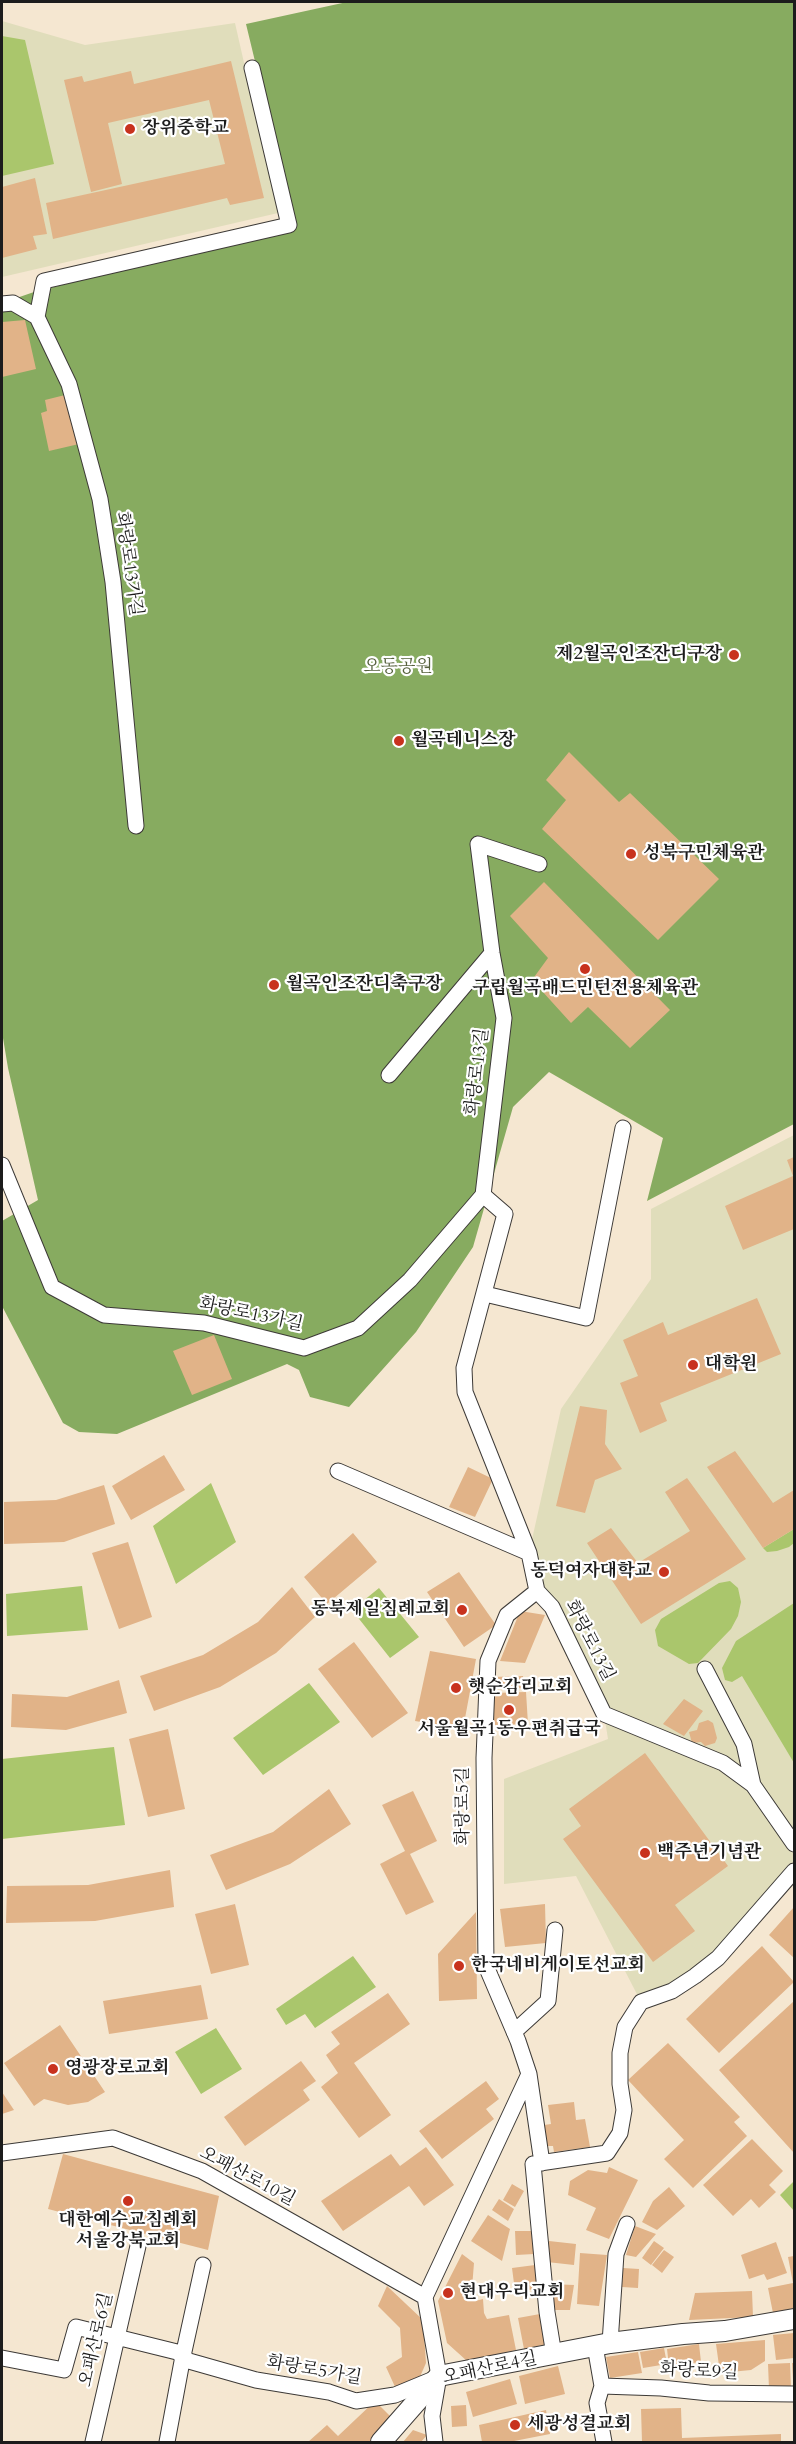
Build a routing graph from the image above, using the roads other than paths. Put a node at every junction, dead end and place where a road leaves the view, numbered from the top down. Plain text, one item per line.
1 (252, 68) dead end
2 (2, 304) edge
3 (37, 318) junction
4 (136, 826) dead end
5 (539, 864) dead end
6 (492, 953) junction
7 (389, 1075) dead end
8 (623, 1128) dead end
9 (2, 1165) edge
10 (483, 1194) junction
11 (485, 1294) junction
12 (338, 1471) dead end
13 (529, 1553) junction
14 (537, 1591) junction
15 (705, 1669) dead end
16 (744, 1744) junction
17 (723, 1763) junction
18 (753, 1785) junction
19 (795, 1844) edge
20 (795, 1870) edge
21 (555, 1930) dead end
22 (514, 2032) junction
23 (529, 2074) junction
24 (2, 2153) edge
25 (542, 2163) junction
26 (627, 2224) dead end
27 (138, 2246) dead end
28 (203, 2265) dead end
29 (425, 2296) junction
30 (795, 2319) edge
31 (117, 2338) junction
32 (602, 2345) junction
33 (554, 2355) junction
34 (183, 2356) junction
35 (2, 2358) edge
36 (439, 2376) junction
37 (602, 2386) junction
38 (795, 2394) edge
39 (93, 2442) edge
40 (167, 2442) edge
41 (381, 2442) edge
42 (435, 2442) edge
43 (604, 2442) edge

1 - 3 street
2 - 3 street
3 - 4 street, 화랑로13가길
5 - 6 street, 화랑로13길
6 - 7 street
6 - 10 street, 화랑로13길
8 - 11 street
9 - 10 street, 화랑로13가길
10 - 11 street, 화랑로13길
11 - 13 street, 화랑로13길
12 - 13 street
13 - 14 street, 화랑로13길
14 - 17 street, 화랑로13길
14 - 22 street, 화랑로5길
15 - 16 street
16 - 17 street
16 - 18 street
17 - 18 street, 화랑로13길
18 - 19 street, 화랑로13길
20 - 25 street
21 - 22 street
22 - 23 street, 화랑로5길
23 - 25 street, 오패산로4길
23 - 29 street
24 - 29 street, 오패산로10길
25 - 33 street, 오패산로4길
26 - 32 street
27 - 31 street, 오패산로6길
28 - 34 street
29 - 36 street
30 - 32 street, 오패산로4길
31 - 34 street, 화랑로5가길
31 - 35 street, 화랑로5가길
31 - 39 street, 오패산로6길
32 - 33 street, 오패산로4길
32 - 37 street
33 - 36 street, 오패산로4길
34 - 36 street, 화랑로5가길
34 - 40 street
36 - 41 street, 오패산로4길
36 - 42 street
37 - 38 street, 화랑로9길
37 - 43 street

